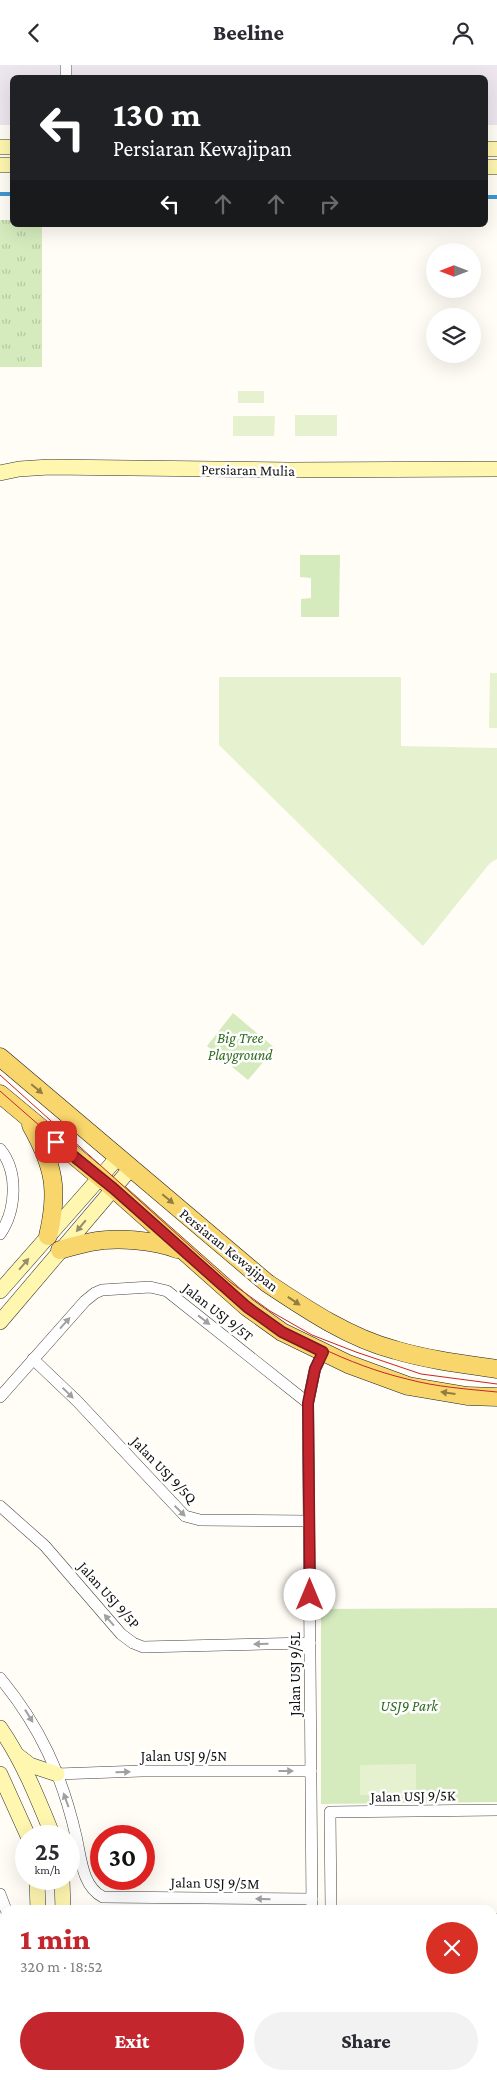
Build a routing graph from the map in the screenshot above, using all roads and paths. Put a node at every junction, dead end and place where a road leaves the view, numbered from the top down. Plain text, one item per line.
1 (497, 469) edge
2 (0, 473) edge
3 (0, 1057) edge
4 (0, 1094) edge
5 (27, 1118) junction
6 (0, 1149) edge
7 (124, 1162) junction
8 (106, 1183) junction
9 (0, 1235) edge
10 (48, 1236) junction
11 (60, 1251) junction
12 (185, 1252) junction
13 (0, 1291) edge
14 (0, 1322) edge
15 (323, 1352) junction
16 (33, 1359) junction
17 (497, 1369) edge
18 (0, 1397) edge
19 (497, 1397) edge
20 (308, 1403) junction
21 (0, 1506) edge
22 (309, 1521) junction
23 (310, 1643) junction
24 (0, 1678) edge
25 (0, 1728) edge
26 (16, 1754) junction
27 (311, 1771) junction
28 (0, 1774) edge
29 (57, 1774) junction
30 (38, 1798) junction
31 (497, 1811) edge
32 (23, 1825) edge
33 (49, 1825) edge
34 (37, 1890) edge
35 (62, 1890) edge
36 (38, 1905) edge
37 (63, 1905) edge
38 (312, 1905) edge
39 (331, 1905) edge

1 - 2 street, Persiaran Mulia
3 -> 7 main road, Persiaran Kewajipan
4 - 5 main road, Persiaran Kewajipan
5 - 8 main road, Persiaran Kewajipan
5 - 10 main road
6 - 9 street
7 - 8 street
7 -> 17 main road, Persiaran Kewajipan
8 - 10 street
8 -> 11 street
8 - 12 main road, Persiaran Kewajipan
13 -> 10 street
11 - 12 main road
11 - 14 street
12 - 15 main road, Persiaran Kewajipan
19 -> 15 main road, Persiaran Kewajipan
15 - 20 street, Jalan USJ 9/5L
16 - 18 street, Jalan USJ 9/5T
16 -> 20 street, Jalan USJ 9/5T
16 -> 22 street, Jalan USJ 9/5Q
20 - 22 street, Jalan USJ 9/5L
23 -> 21 street, Jalan USJ 9/5P
22 - 23 street, Jalan USJ 9/5L
23 - 27 street, Jalan USJ 9/5L
24 -> 29 street, Jalan USJ 9/5M
25 - 26 street
26 - 29 street
26 - 30 street
29 -> 27 street, Jalan USJ 9/5N
27 - 38 street, Jalan USJ 9/5L
28 - 32 street
29 - 30 street
38 -> 29 street, Jalan USJ 9/5M
30 - 33 street
31 - 39 street, Jalan USJ 9/5K
34 - 36 street
35 - 37 street

